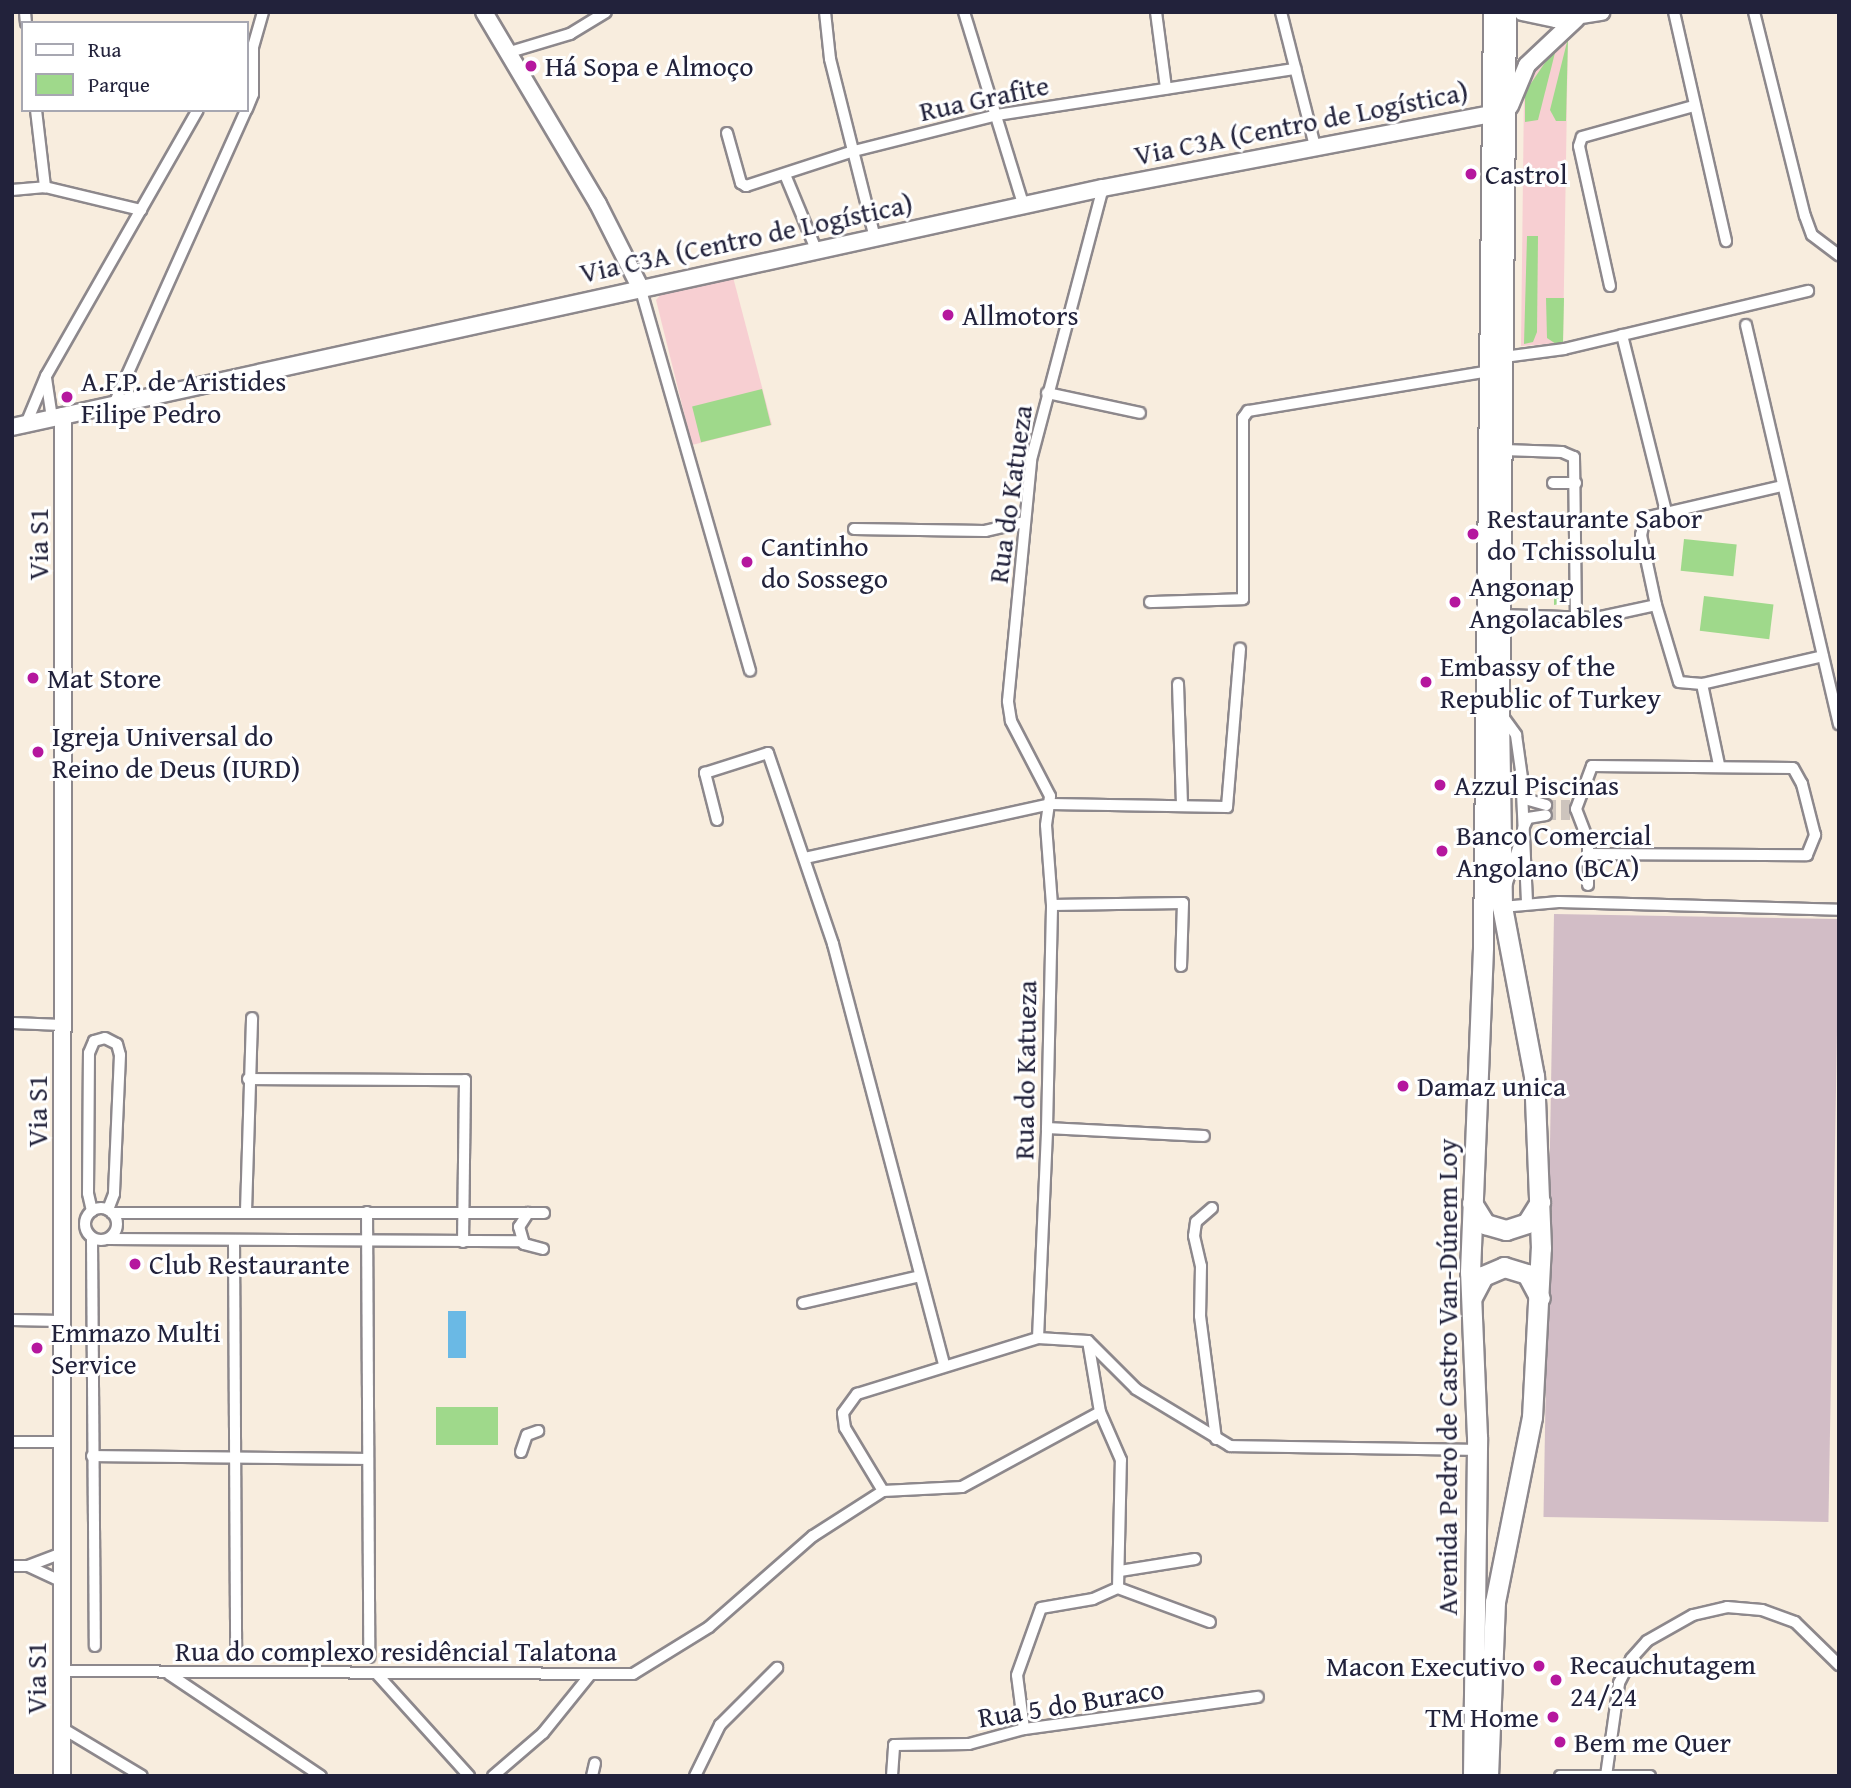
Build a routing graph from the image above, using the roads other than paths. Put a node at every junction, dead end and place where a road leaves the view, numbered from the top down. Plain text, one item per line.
1 (263, 12) edge
2 (484, 12) edge
3 (606, 12) edge
4 (825, 12) edge
5 (964, 12) edge
6 (1156, 12) edge
7 (1281, 12) edge
8 (1493, 12) edge
9 (1506, 12) edge
10 (1522, 12) edge
11 (1674, 12) edge
12 (1754, 12) edge
13 (1589, 15) edge
14 (250, 50) edge
15 (510, 52) junction
16 (1295, 69) junction
17 (1166, 88) junction
18 (248, 105) edge
19 (1694, 106) junction
20 (36, 112) edge
21 (197, 112) edge
22 (245, 112) edge
23 (996, 115) junction
24 (1500, 116) junction
25 (727, 133) dead end
26 (1315, 146) junction
27 (855, 151) junction
28 (786, 177) junction
29 (46, 187) junction
30 (1103, 188) junction
31 (12, 190) edge
32 (1024, 207) junction
33 (141, 210) junction
34 (875, 238) junction
35 (1726, 241) dead end
36 (817, 252) junction
37 (1839, 256) edge
38 (1610, 286) dead end
39 (640, 287) junction
40 (1808, 292) dead end
41 (1746, 325) dead end
42 (1622, 335) junction
43 (1504, 357) junction
44 (1489, 371) junction
45 (46, 376) junction
46 (1047, 393) junction
47 (114, 404) junction
48 (1140, 413) dead end
49 (57, 417) junction
50 (19, 425) edge
51 (1504, 450) junction
52 (1553, 483) dead end
53 (1576, 483) junction
54 (1782, 486) junction
55 (1666, 511) junction
56 (1025, 522) junction
57 (854, 528) dead end
58 (1150, 602) dead end
59 (1656, 605) junction
60 (1502, 615) junction
61 (1576, 617) junction
62 (1240, 649) dead end
63 (1823, 656) junction
64 (750, 671) dead end
65 (1178, 684) dead end
66 (1702, 684) junction
67 (1499, 712) junction
68 (1839, 724) edge
69 (1719, 765) junction
70 (1522, 792) junction
71 (1050, 804) junction
72 (1182, 806) junction
73 (718, 820) dead end
74 (1522, 831) junction
75 (1588, 854) junction
76 (805, 858) junction
77 (1588, 885) dead end
78 (1502, 899) junction
79 (1527, 904) junction
80 (1052, 905) junction
81 (1839, 911) edge
82 (1181, 966) dead end
83 (252, 1018) dead end
84 (12, 1023) edge
85 (63, 1025) junction
86 (248, 1079) junction
87 (1047, 1128) junction
88 (1204, 1136) dead end
89 (1541, 1194) junction
90 (1471, 1195) junction
91 (1212, 1208) dead end
92 (92, 1211) junction
93 (110, 1211) junction
94 (246, 1211) junction
95 (367, 1212) junction
96 (463, 1213) junction
97 (528, 1213) junction
98 (544, 1213) dead end
99 (92, 1239) junction
100 (108, 1239) junction
101 (234, 1241) junction
102 (521, 1241) junction
103 (463, 1242) junction
104 (367, 1243) junction
105 (543, 1249) dead end
106 (920, 1276) junction
107 (1540, 1300) junction
108 (1471, 1301) junction
109 (803, 1303) dead end
110 (12, 1320) edge
111 (62, 1321) junction
112 (1038, 1338) junction
113 (1088, 1341) junction
114 (944, 1364) junction
115 (1100, 1412) junction
116 (538, 1431) dead end
117 (1216, 1439) junction
118 (12, 1442) edge
119 (62, 1442) junction
120 (1477, 1450) junction
121 (521, 1452) dead end
122 (92, 1456) junction
123 (235, 1458) junction
124 (367, 1459) junction
125 (883, 1491) junction
126 (62, 1553) junction
127 (1195, 1559) dead end
128 (12, 1566) edge
129 (27, 1566) junction
130 (1120, 1571) junction
131 (62, 1582) junction
132 (1118, 1588) junction
133 (1210, 1622) dead end
134 (95, 1646) dead end
135 (236, 1651) dead end
136 (369, 1657) dead end
137 (1838, 1661) edge
138 (777, 1668) dead end
139 (62, 1671) junction
140 (376, 1673) junction
141 (169, 1674) junction
142 (590, 1675) junction
143 (1258, 1698) dead end
144 (62, 1728) junction
145 (1024, 1729) junction
146 (595, 1763) dead end
147 (1606, 1775) edge
148 (62, 1776) edge
149 (142, 1776) edge
150 (321, 1776) edge
151 (469, 1776) edge
152 (493, 1776) edge
153 (592, 1776) edge
154 (695, 1776) edge
155 (892, 1776) edge
156 (1473, 1776) edge
157 (1488, 1776) edge
158 (1560, 1776) edge
159 (1650, 1776) edge

1 - 14 street
2 - 15 street
3 - 15 street
4 - 27 street
5 - 23 street
6 - 17 street
7 - 16 street
8 - 24 highway, Avenida Pedro de Castro Van-Dúnem Loy
9 - 24 highway, Avenida Pedro de Castro Van-Dúnem Loy
10 - 13 street
11 - 19 street
12 - 37 street
13 - 24 street
14 - 18 street
15 - 39 street
16 - 17 street, Rua Grafite
16 - 26 street
17 - 23 street, Rua Grafite
19 - 35 street
19 - 38 street
20 - 29 street
21 - 33 street
22 - 47 street
23 - 27 street, Rua Grafite
23 - 32 street
24 - 26 street, Via C3A (Centro de Logística)
24 - 43 highway, Avenida Pedro de Castro Van-Dúnem Loy
24 - 44 highway, Avenida Pedro de Castro Van-Dúnem Loy
25 - 28 street, Rua Grafite
26 - 30 street, Via C3A (Centro de Logística)
27 - 28 street, Rua Grafite
27 - 34 street
28 - 36 street
29 - 31 street
29 - 33 street
30 - 32 street, Via C3A (Centro de Logística)
30 - 46 street, Rua do Katueza
32 - 34 street, Via C3A (Centro de Logística)
33 - 45 street
34 - 36 street, Via C3A (Centro de Logística)
36 - 39 street, Via C3A (Centro de Logística)
39 - 47 street, Via C3A (Centro de Logística)
39 - 64 street
40 - 42 street
41 - 54 street
42 - 43 street
42 - 55 street
43 - 51 highway, Avenida Pedro de Castro Van-Dúnem Loy
44 - 58 street
44 - 90 highway, Avenida Pedro de Castro Van-Dúnem Loy
45 - 49 street
45 - 50 street
46 - 48 street
46 - 56 street, Rua do Katueza
47 - 49 street, Via C3A (Centro de Logística)
49 - 50 street, Via C3A (Centro de Logística)
49 - 85 street, Via S1
51 - 53 street
51 - 60 highway, Avenida Pedro de Castro Van-Dúnem Loy
52 - 53 street
53 - 61 street
54 - 55 street
54 - 63 street
55 - 59 street
56 - 57 street
56 - 71 street, Rua do Katueza
59 - 61 street
59 - 66 street
60 - 61 street
60 - 67 highway, Avenida Pedro de Castro Van-Dúnem Loy
62 - 72 street
63 - 66 street
63 - 68 street
65 - 72 street
66 - 69 street
67 - 70 street
67 - 78 highway, Avenida Pedro de Castro Van-Dúnem Loy
69 - 75 street
69 - 75 street
70 - 74 street
70 - 74 street
71 - 72 street
71 - 76 street
71 - 80 street, Rua do Katueza
73 - 76 street
74 - 78 street
74 - 79 street
75 - 77 street
76 - 106 street
78 - 79 street
78 - 89 highway, Avenida Pedro de Castro Van-Dúnem Loy
79 - 81 street
80 - 82 street
80 - 87 street, Rua do Katueza
83 - 86 street
84 - 85 street
85 - 111 street, Via S1
86 - 94 street
86 - 96 street
87 - 88 street
87 - 112 street, Rua do Katueza
89 - 90 highway
89 - 107 highway, Avenida Pedro de Castro Van-Dúnem Loy
90 - 108 highway, Avenida Pedro de Castro Van-Dúnem Loy
91 - 117 street
92 - 93 street
92 - 93 street
92 - 99 street
93 - 94 street
93 - 100 street
94 - 95 street
95 - 96 street
95 - 104 street
96 - 97 street
96 - 103 street
97 - 98 street
97 - 102 street
99 - 100 street
99 - 122 street
100 - 101 street
101 - 104 street
101 - 123 street
102 - 103 street
102 - 105 street
103 - 104 street
104 - 124 street
106 - 109 street
106 - 114 street
107 - 108 highway
107 - 157 highway, Avenida Pedro de Castro Van-Dúnem Loy
108 - 120 highway, Avenida Pedro de Castro Van-Dúnem Loy
110 - 111 street
111 - 119 street, Via S1
112 - 113 street
112 - 114 street
113 - 115 street
113 - 117 street
114 - 125 street
115 - 125 street
115 - 130 street
116 - 121 street
117 - 120 street
118 - 119 street
119 - 126 street, Via S1
120 - 156 highway, Avenida Pedro de Castro Van-Dúnem Loy
122 - 123 street
122 - 134 street
123 - 124 street
123 - 135 street
124 - 136 street
125 - 142 street, Rua do complexo residêncial Talatona
126 - 129 street
126 - 131 street, Via S1
127 - 130 street
128 - 129 street
129 - 131 street
130 - 132 street
131 - 139 street, Via S1
132 - 133 street
132 - 145 street
137 - 147 street
138 - 154 street
139 - 141 street, Rua do complexo residêncial Talatona
139 - 144 street, Via S1
140 - 141 street, Rua do complexo residêncial Talatona
140 - 142 street, Rua do complexo residêncial Talatona
140 - 151 street
141 - 150 street
142 - 152 street
143 - 145 street, Rua 5 do Buraco
144 - 148 street, Via S1
144 - 149 street
145 - 155 street, Rua 5 do Buraco
146 - 153 street
147 - 158 street
147 - 159 street

